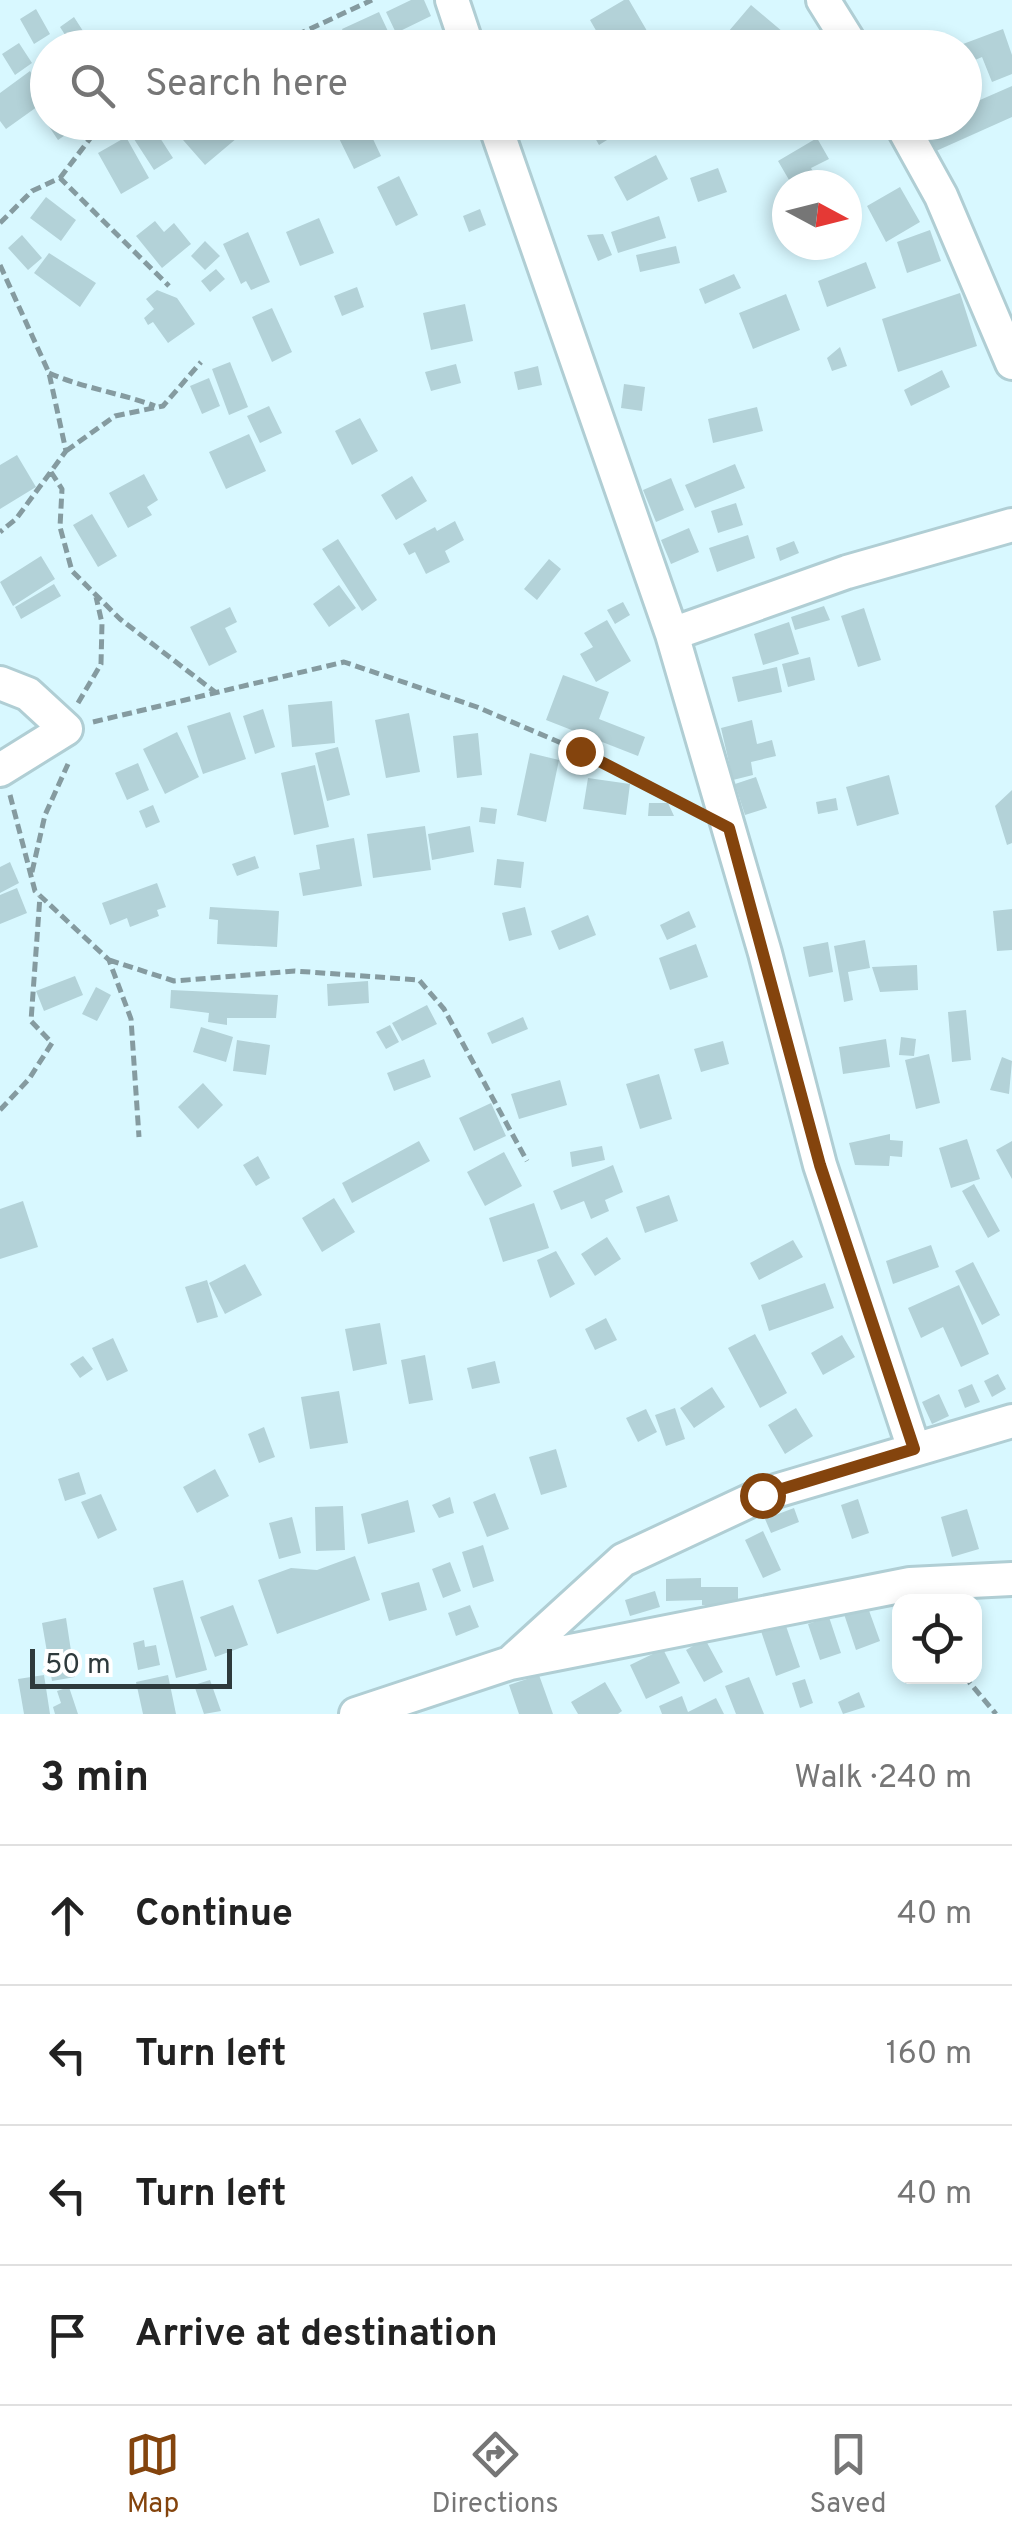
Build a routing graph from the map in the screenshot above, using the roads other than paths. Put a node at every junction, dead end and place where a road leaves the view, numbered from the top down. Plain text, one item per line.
1 (452, 0) edge
2 (823, 0) edge
3 (462, 30) edge
4 (842, 30) edge
5 (500, 140) edge
6 (910, 140) edge
7 (1012, 364) edge
8 (1012, 526) edge
9 (672, 634) junction
10 (0, 683) edge
11 (1, 769) edge
12 (1012, 1421) edge
13 (914, 1449) junction
14 (1012, 1579) edge
15 (510, 1662) junction
16 (356, 1714) edge

1 - 3 street
2 - 4 street
5 - 9 street
6 - 7 street
8 - 9 street
9 - 13 street
10 - 11 street
12 - 13 street
13 - 15 street
14 - 15 street
15 - 16 street

